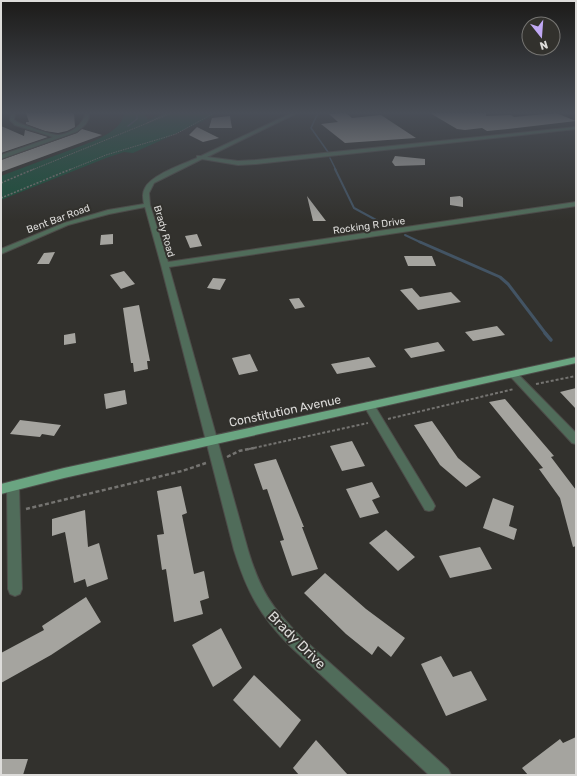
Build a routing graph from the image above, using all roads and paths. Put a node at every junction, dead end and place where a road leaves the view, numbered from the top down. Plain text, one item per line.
1 (24, 149) edge
2 (82, 149) edge
3 (125, 149) edge
4 (217, 149) edge
5 (376, 149) edge
6 (1, 157) edge
7 (199, 158) junction
8 (1, 183) edge
9 (1, 198) edge
10 (576, 204) edge
11 (147, 205) junction
12 (1, 252) edge
13 (164, 265) junction
14 (576, 360) edge
15 (513, 374) junction
16 (576, 376) edge
17 (524, 387) junction
18 (369, 406) junction
19 (378, 421) junction
20 (211, 440) junction
21 (576, 440) edge
22 (218, 460) junction
23 (7, 487) edge
24 (429, 506) dead end
25 (14, 512) junction
26 (15, 589) dead end
27 (442, 775) edge

1 - 6 street
2 - 8 path
3 - 9 path
4 - 7 street, Brady Road
5 - 7 street
7 - 11 street, Brady Road
10 - 13 street, Rocking R Drive
11 - 12 street, Bent Bar Road
11 - 13 street, Brady Road
13 - 20 street, Brady Road
14 - 15 main road, Constitution Avenue
15 - 17 street
15 - 18 main road, Constitution Avenue
16 - 17 path
17 - 19 path
17 - 21 street
18 - 19 street
18 - 20 main road, Constitution Avenue
19 - 22 path
19 - 24 street
20 - 22 street, Brady Drive
20 - 23 main road, Constitution Avenue
22 - 25 path
22 - 27 street, Brady Drive
23 - 25 street
25 - 26 street

